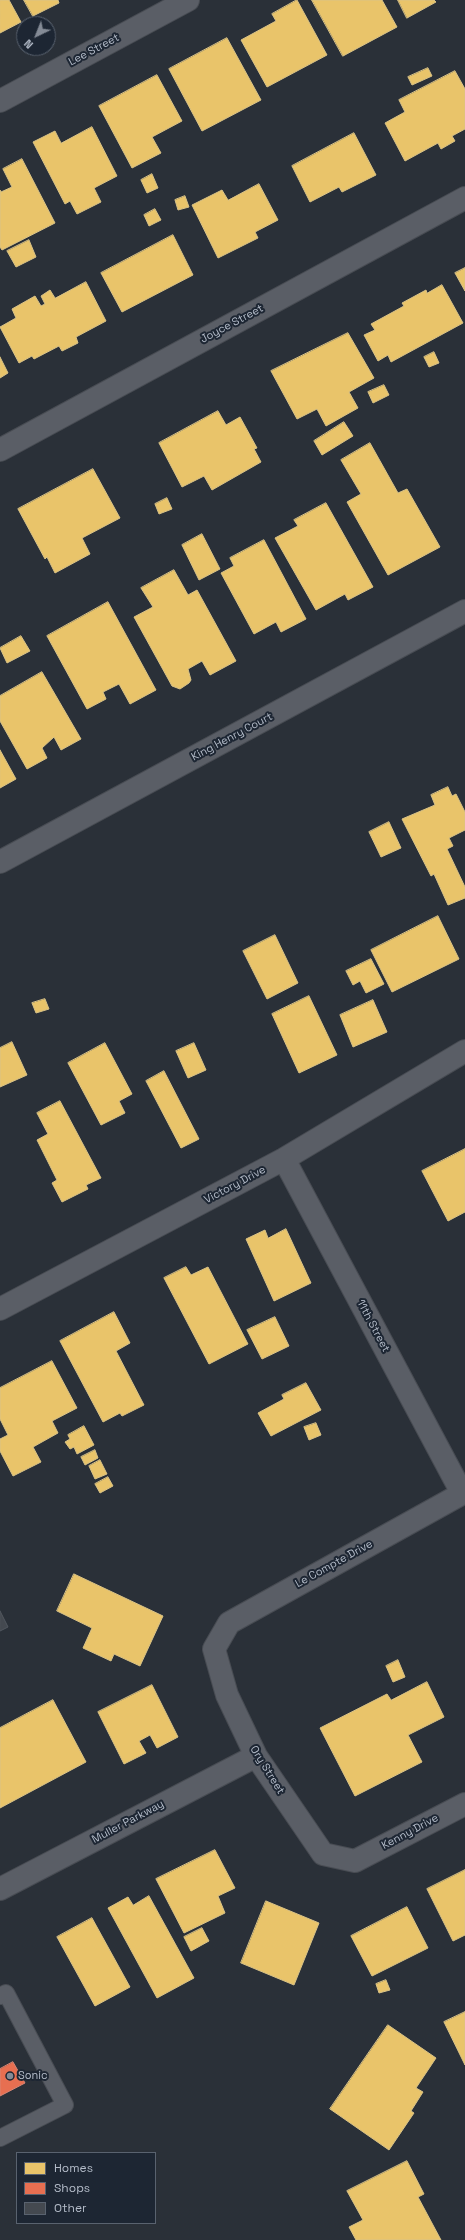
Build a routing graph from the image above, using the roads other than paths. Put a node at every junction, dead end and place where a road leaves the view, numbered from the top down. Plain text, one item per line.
1 (188, 0) edge
2 (0, 100) edge
3 (465, 198) edge
4 (0, 450) edge
5 (465, 611) edge
6 (0, 862) edge
7 (465, 1051) edge
8 (284, 1159) junction
9 (0, 1309) edge
10 (464, 1493) edge
11 (214, 1649) joint
12 (256, 1756) junction
13 (465, 1804) edge
14 (354, 1861) joint
15 (0, 1889) edge
16 (2, 1990) edge
17 (0, 2138) edge

1 - 2 street, Lee Street
3 - 4 street, Joyce Street
5 - 6 street, King Henry Court
7 - 8 street, Victory Drive
8 - 9 street, Victory Drive
8 - 10 street, 11th Street
10 - 11 street, Le Compte Drive
11 - 12 street, Ory Street
12 - 14 street, Ory Street
12 - 15 street, Muller Parkway
13 - 14 street, Kenny Drive
16 - 17 lane

